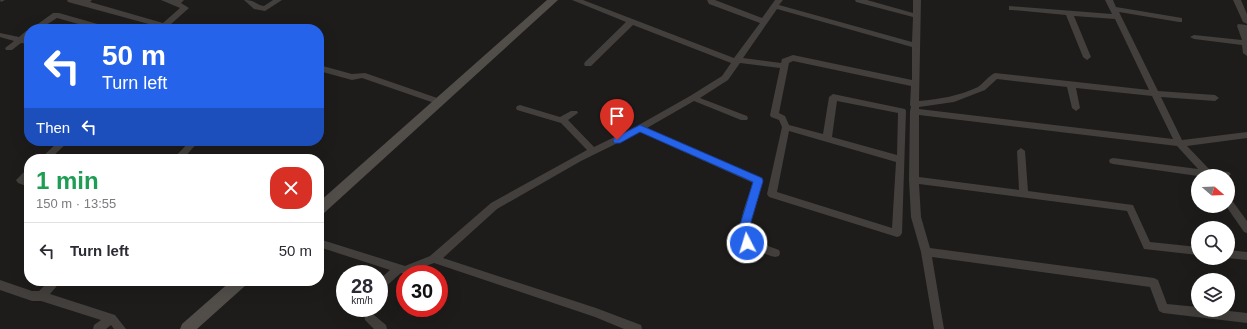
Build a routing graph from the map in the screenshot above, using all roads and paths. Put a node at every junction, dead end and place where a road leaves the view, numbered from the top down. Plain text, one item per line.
1 (71, 0) edge
2 (165, 0) edge
3 (248, 0) edge
4 (278, 0) edge
5 (553, 0) edge
6 (576, 0) edge
7 (711, 0) edge
8 (862, 0) edge
9 (917, 0) edge
10 (1109, 0) edge
11 (1237, 0) edge
12 (86, 1) edge
13 (178, 2) edge
14 (778, 3) edge
15 (1012, 8) dead end
16 (1113, 9) junction
17 (1069, 13) junction
18 (917, 16) junction
19 (1117, 17) junction
20 (1179, 20) dead end
21 (631, 22) junction
22 (765, 22) junction
23 (1247, 22) edge
24 (42, 24) edge
25 (88, 24) edge
26 (158, 24) edge
27 (166, 24) edge
28 (1247, 27) edge
29 (0, 35) edge
30 (24, 36) edge
31 (1194, 37) dead end
32 (19, 40) junction
33 (24, 41) edge
34 (1246, 43) junction
35 (917, 46) junction
36 (9, 48) dead end
37 (1247, 53) edge
38 (1087, 57) dead end
39 (737, 61) junction
40 (588, 64) dead end
41 (784, 66) junction
42 (324, 69) edge
43 (914, 84) junction
44 (1071, 86) junction
45 (1156, 95) junction
46 (693, 98) junction
47 (1215, 98) dead end
48 (440, 102) junction
49 (520, 108) dead end
50 (914, 108) junction
51 (1076, 108) dead end
52 (574, 113) dead end
53 (744, 118) dead end
54 (561, 120) junction
55 (786, 127) junction
56 (640, 128) junction
57 (1247, 135) edge
58 (827, 139) junction
59 (1179, 144) junction
60 (59, 146) edge
61 (190, 146) edge
62 (1021, 151) dead end
63 (594, 152) junction
64 (50, 154) edge
65 (182, 154) edge
66 (901, 160) junction
67 (1113, 161) dead end
68 (1203, 169) edge
69 (1191, 172) edge
70 (914, 180) junction
71 (1024, 194) junction
72 (324, 206) edge
73 (1235, 212) edge
74 (1247, 229) edge
75 (324, 245) edge
76 (1191, 250) edge
77 (926, 252) junction
78 (775, 253) dead end
79 (1235, 255) edge
80 (1247, 256) edge
81 (434, 259) junction
82 (418, 265) edge
83 (396, 267) edge
84 (396, 271) edge
85 (388, 278) edge
86 (0, 285) edge
87 (51, 286) edge
88 (235, 286) edge
89 (41, 296) junction
90 (369, 317) edge
91 (111, 318) junction
92 (1247, 318) edge
93 (617, 326) edge
94 (98, 329) edge
95 (121, 329) edge
96 (188, 329) edge
97 (382, 329) edge
98 (637, 329) edge
99 (938, 329) edge

1 - 12 street
2 - 13 street
3 - 4 street
5 - 48 main road
6 - 21 street
7 - 22 street
8 - 18 street
9 - 18 street
10 - 16 street
11 - 23 street
12 - 26 street
13 - 27 street
14 - 22 street
14 - 35 street
15 - 17 street
16 - 19 street
16 - 20 street
17 - 19 street
17 - 38 street
18 - 35 street
19 - 45 street
21 - 39 street
21 - 40 street
22 - 39 street
24 - 25 street
28 - 34 street
29 - 32 street
30 - 32 street
31 - 34 street
32 - 33 street
32 - 36 street
34 - 37 street
35 - 43 street
39 - 41 street
39 - 46 street
41 - 43 street
41 - 55 street
42 - 48 street
43 - 50 street
44 - 45 street
44 - 50 street
44 - 51 street
45 - 47 street
45 - 59 street
46 - 53 street
46 - 56 street
48 - 72 main road
49 - 54 street
50 - 59 street
50 - 70 street
52 - 54 street
54 - 63 street
55 - 58 street
55 - 66 street
56 - 63 street
56 - 78 street
57 - 59 street
58 - 66 street
58 - 66 street
59 - 68 street
60 - 64 street
61 - 65 street
62 - 71 street
63 - 81 street
67 - 69 street
70 - 71 street
70 - 77 street
71 - 76 street
73 - 74 street
75 - 83 street
77 - 92 street
77 - 99 street
79 - 80 street
81 - 82 street
81 - 93 street
84 - 85 street
86 - 89 street
87 - 89 street
88 - 96 main road
89 - 91 street
90 - 97 street
91 - 94 street
91 - 95 street
93 - 98 street

